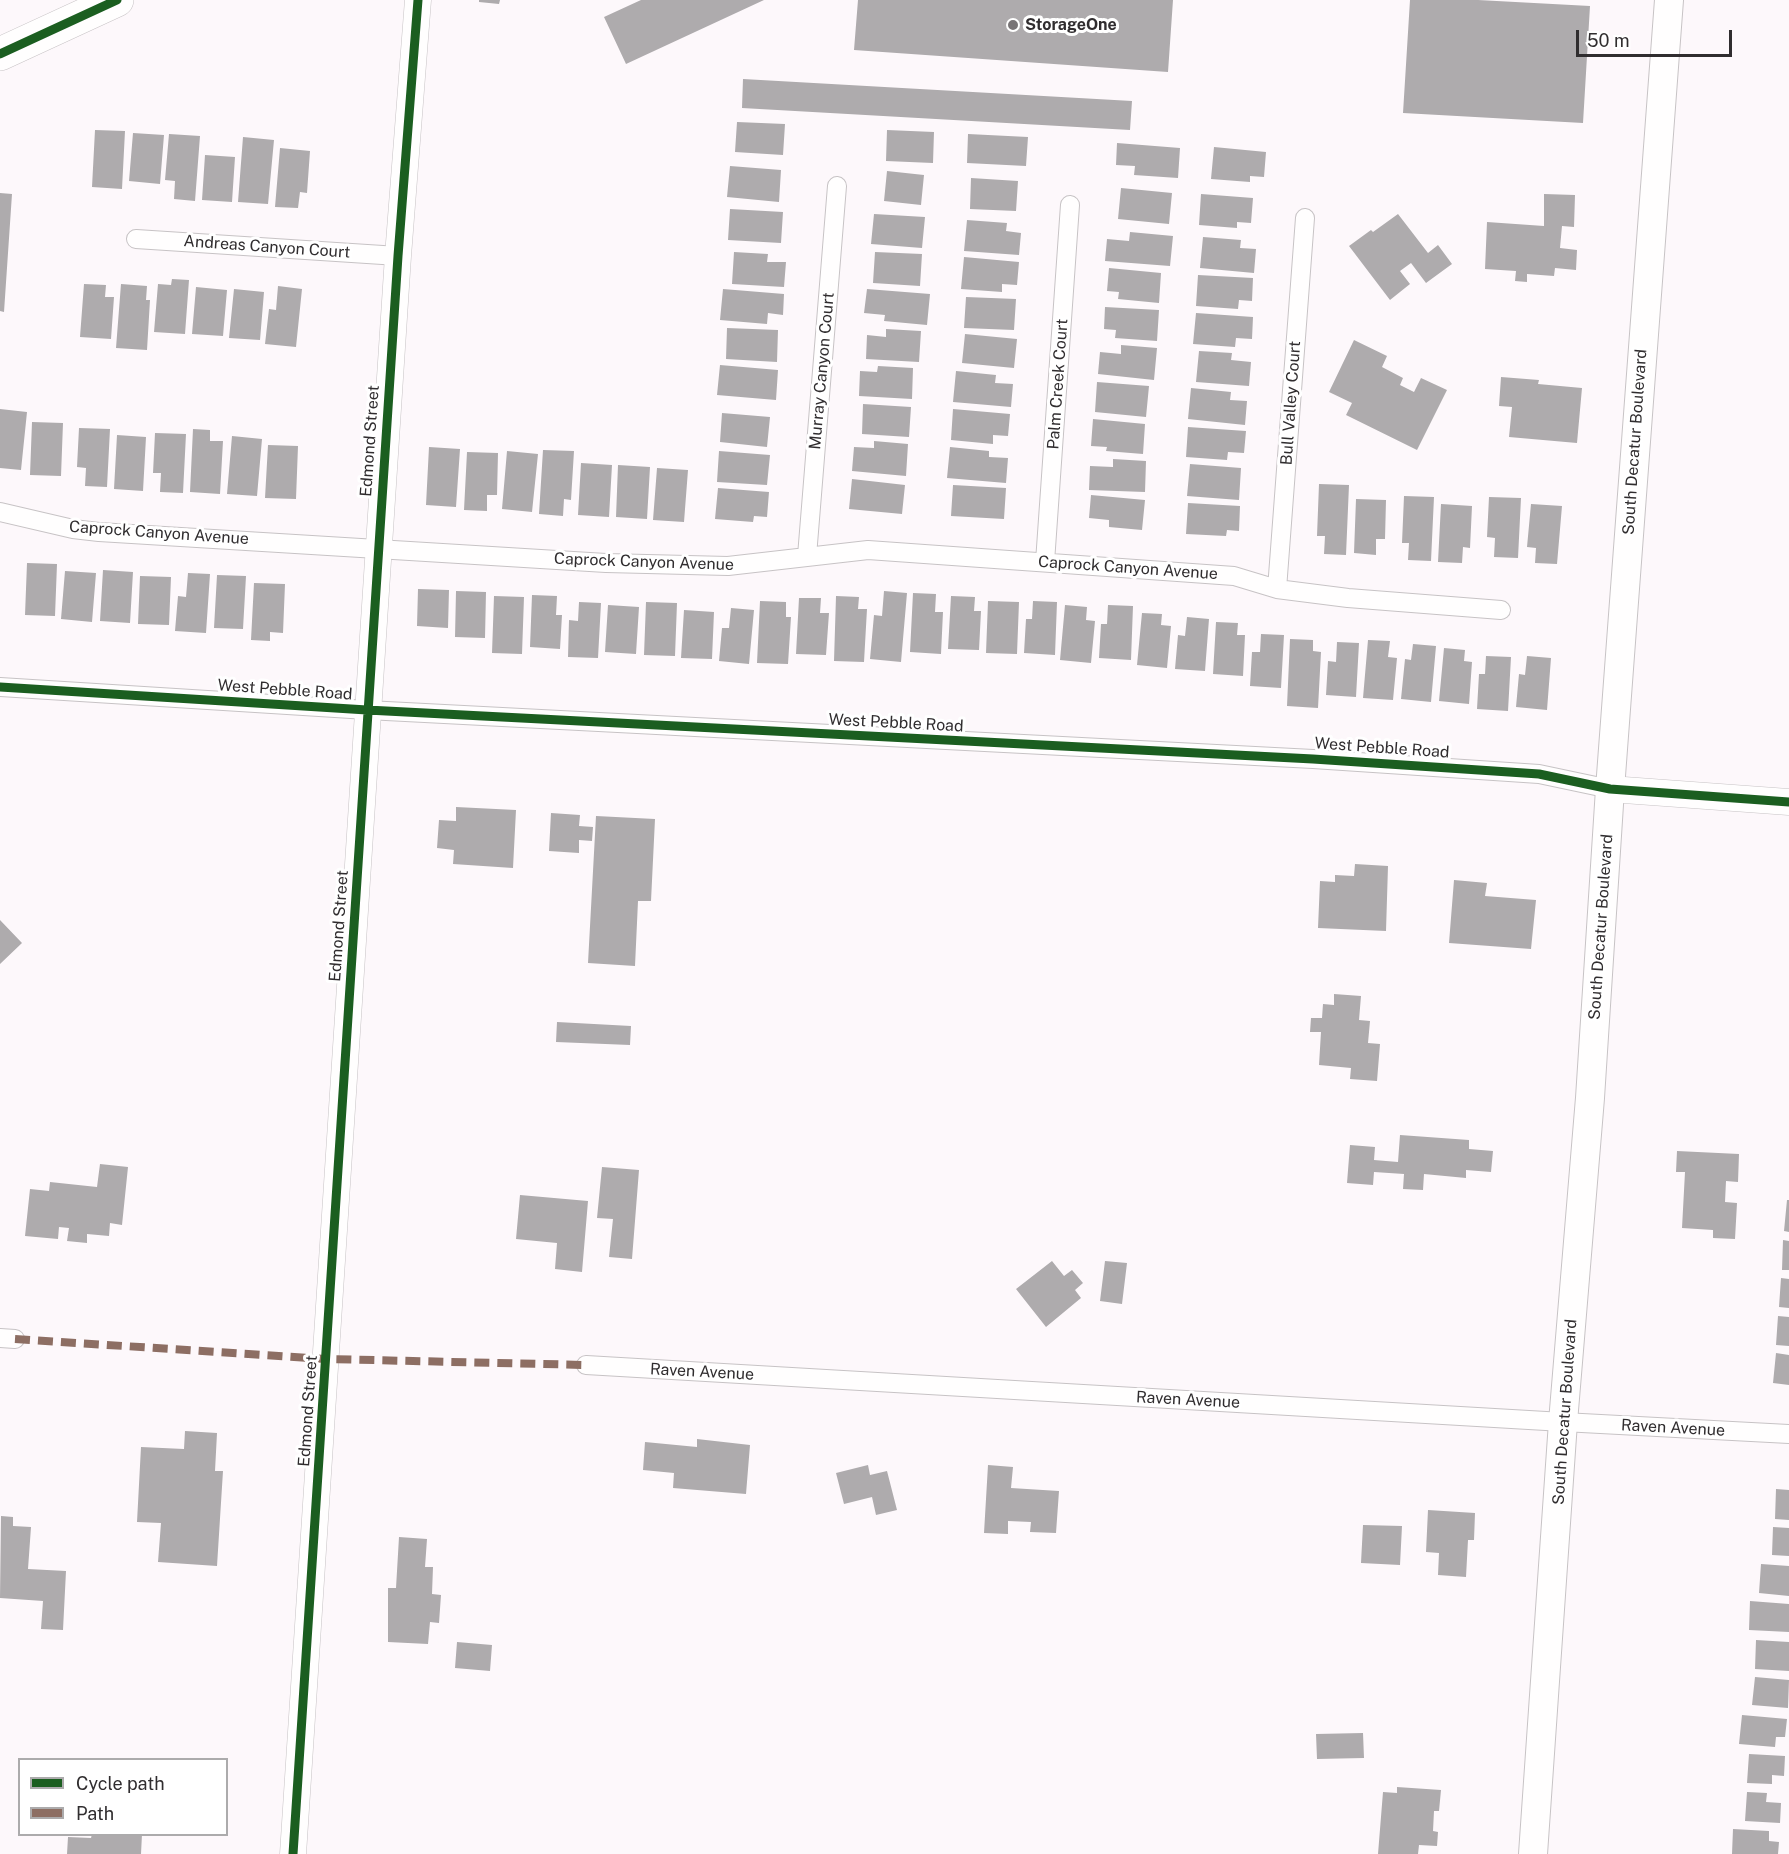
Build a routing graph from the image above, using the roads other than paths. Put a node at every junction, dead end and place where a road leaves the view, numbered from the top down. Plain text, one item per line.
1 (117, 0) edge
2 (418, 0) edge
3 (1669, 0) edge
4 (0, 54) edge
5 (837, 186) dead end
6 (1070, 205) dead end
7 (1305, 218) dead end
8 (136, 239) dead end
9 (398, 256) junction
10 (0, 512) edge
11 (378, 548) junction
12 (807, 556) junction
13 (1045, 562) junction
14 (1277, 589) junction
15 (1501, 610) dead end
16 (0, 687) edge
17 (367, 710) junction
18 (1610, 789) junction
19 (1789, 802) edge
20 (586, 1365) dead end
21 (1563, 1422) junction
22 (1789, 1434) edge
23 (292, 1854) edge
24 (1533, 1854) edge

1 - 4 highway
2 - 9 street, Edmond Street
3 - 18 main road, South Decatur Boulevard
5 - 12 street, Murray Canyon Court
6 - 13 street, Palm Creek Court
7 - 14 street, Bull Valley Court
8 - 9 street, Andreas Canyon Court
9 - 11 street, Edmond Street
10 - 11 street, Caprock Canyon Avenue
11 - 12 street, Caprock Canyon Avenue
11 - 17 street, Edmond Street
12 - 13 street, Caprock Canyon Avenue
13 - 14 street, Caprock Canyon Avenue
14 - 15 street, Caprock Canyon Avenue
16 - 17 street, West Pebble Road
17 - 18 street, West Pebble Road
17 - 23 street, Edmond Street
18 - 19 street, West Pebble Road
18 - 21 main road, South Decatur Boulevard
20 - 21 street, Raven Avenue
21 - 22 street, Raven Avenue
21 - 24 main road, South Decatur Boulevard

